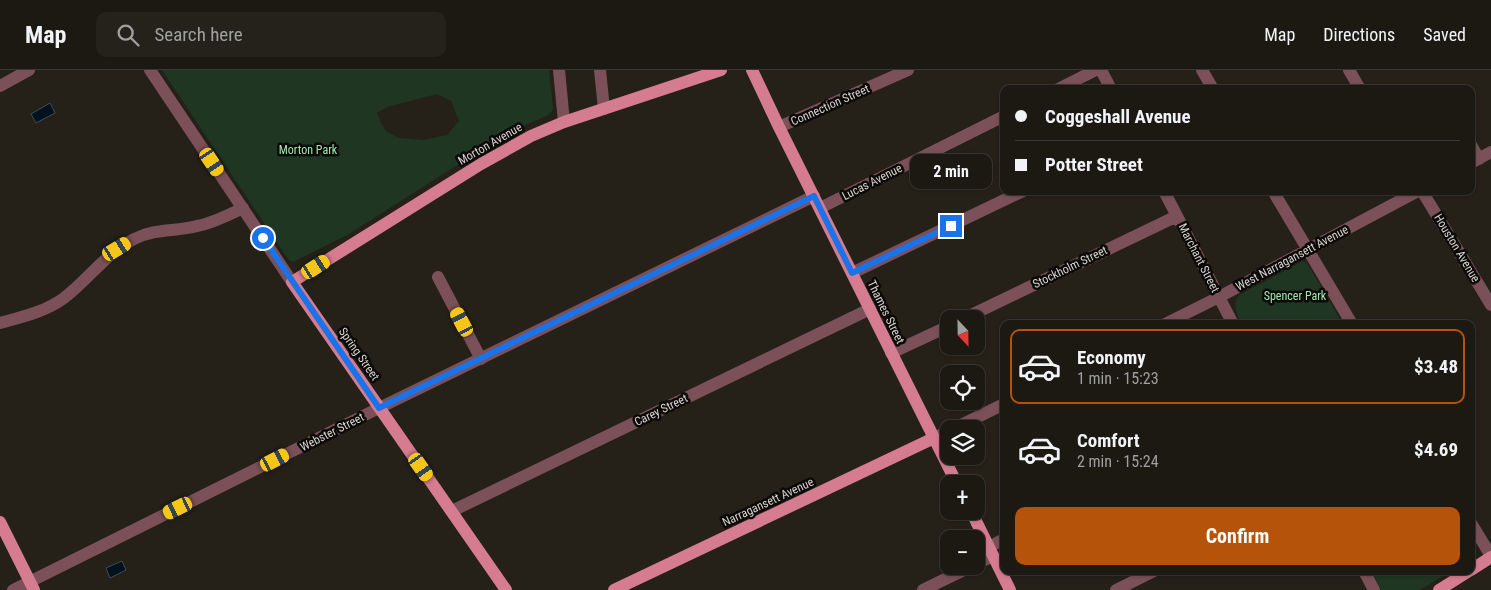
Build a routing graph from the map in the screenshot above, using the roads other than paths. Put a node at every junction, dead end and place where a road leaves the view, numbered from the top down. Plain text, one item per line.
1 (29, 70) edge
2 (150, 70) edge
3 (558, 70) edge
4 (600, 70) edge
5 (752, 70) edge
6 (908, 70) edge
7 (1096, 70) edge
8 (1101, 70) edge
9 (1202, 70) edge
10 (1349, 70) edge
11 (715, 71) edge
12 (1066, 85) edge
13 (1109, 85) edge
14 (1211, 85) edge
15 (1358, 85) edge
16 (0, 86) edge
17 (604, 110) junction
18 (1000, 118) edge
19 (564, 122) junction
20 (779, 127) junction
21 (1491, 152) edge
22 (1475, 160) edge
23 (1015, 195) edge
24 (1166, 195) edge
25 (1275, 195) edge
26 (1411, 195) edge
27 (1424, 195) edge
28 (817, 202) junction
29 (243, 208) junction
30 (1177, 216) junction
31 (1308, 250) junction
32 (852, 273) junction
33 (438, 277) dead end
34 (292, 282) junction
35 (1219, 297) junction
36 (1491, 305) edge
37 (870, 310) junction
38 (982, 310) edge
39 (1173, 320) edge
40 (1231, 320) edge
41 (1350, 320) edge
42 (0, 323) edge
43 (940, 330) edge
44 (891, 353) junction
45 (481, 359) junction
46 (1000, 406) edge
47 (379, 408) junction
48 (971, 420) edge
49 (940, 435) edge
50 (934, 438) junction
51 (952, 475) edge
52 (452, 511) junction
53 (976, 520) edge
54 (0, 522) edge
55 (1475, 530) edge
56 (1000, 543) edge
57 (991, 551) junction
58 (985, 556) edge
59 (1491, 557) edge
60 (1475, 567) edge
61 (1000, 569) edge
62 (954, 575) edge
63 (1003, 575) edge
64 (1146, 575) edge
65 (1366, 575) edge
66 (1462, 575) edge
67 (32, 586) edge
68 (13, 590) edge
69 (506, 590) edge
70 (614, 590) edge
71 (923, 590) edge
72 (1010, 590) edge
73 (1116, 590) edge
74 (1374, 590) edge
75 (1439, 590) edge

1 - 16 street
2 - 29 street
3 - 19 street
4 - 17 street
5 - 20 main road, Thames Street
6 - 20 street, Connection Street
7 - 12 street
8 - 13 street
9 - 14 street
10 - 15 street
11 - 17 main road, Morton Avenue
17 - 19 main road, Morton Avenue
18 - 28 street, Lucas Avenue
19 - 34 main road, Morton Avenue
20 - 28 main road, Thames Street
21 - 22 street
23 - 32 street
24 - 30 street, Marchant Street
25 - 31 street
26 - 31 street, West Narragansett Avenue
27 - 36 street, Houston Avenue
28 - 32 main road, Thames Street
28 - 45 street, Webster Street
29 - 34 street
29 - 42 street
30 - 35 street, Marchant Street
30 - 38 street, Stockholm Street
31 - 35 street, West Narragansett Avenue
31 - 41 street
32 - 37 main road, Thames Street
33 - 45 street
34 - 47 main road, Spring Street
35 - 39 street, West Narragansett Avenue
35 - 40 street, Marchant Street
37 - 44 main road, Thames Street
37 - 52 street, Carey Street
43 - 44 street
44 - 50 main road, Thames Street
45 - 47 street, Webster Street
46 - 48 street
47 - 52 main road, Spring Street
47 - 67 street, Webster Street
49 - 50 street
50 - 51 main road, Thames Street
50 - 70 main road, Narragansett Avenue
52 - 69 main road, Spring Street
53 - 57 main road
54 - 67 main road
55 - 59 street
56 - 57 street
57 - 58 street
57 - 61 main road
59 - 60 main road
62 - 71 street
63 - 72 main road
64 - 73 street
65 - 74 street
66 - 75 main road
67 - 68 street, Webster Street

